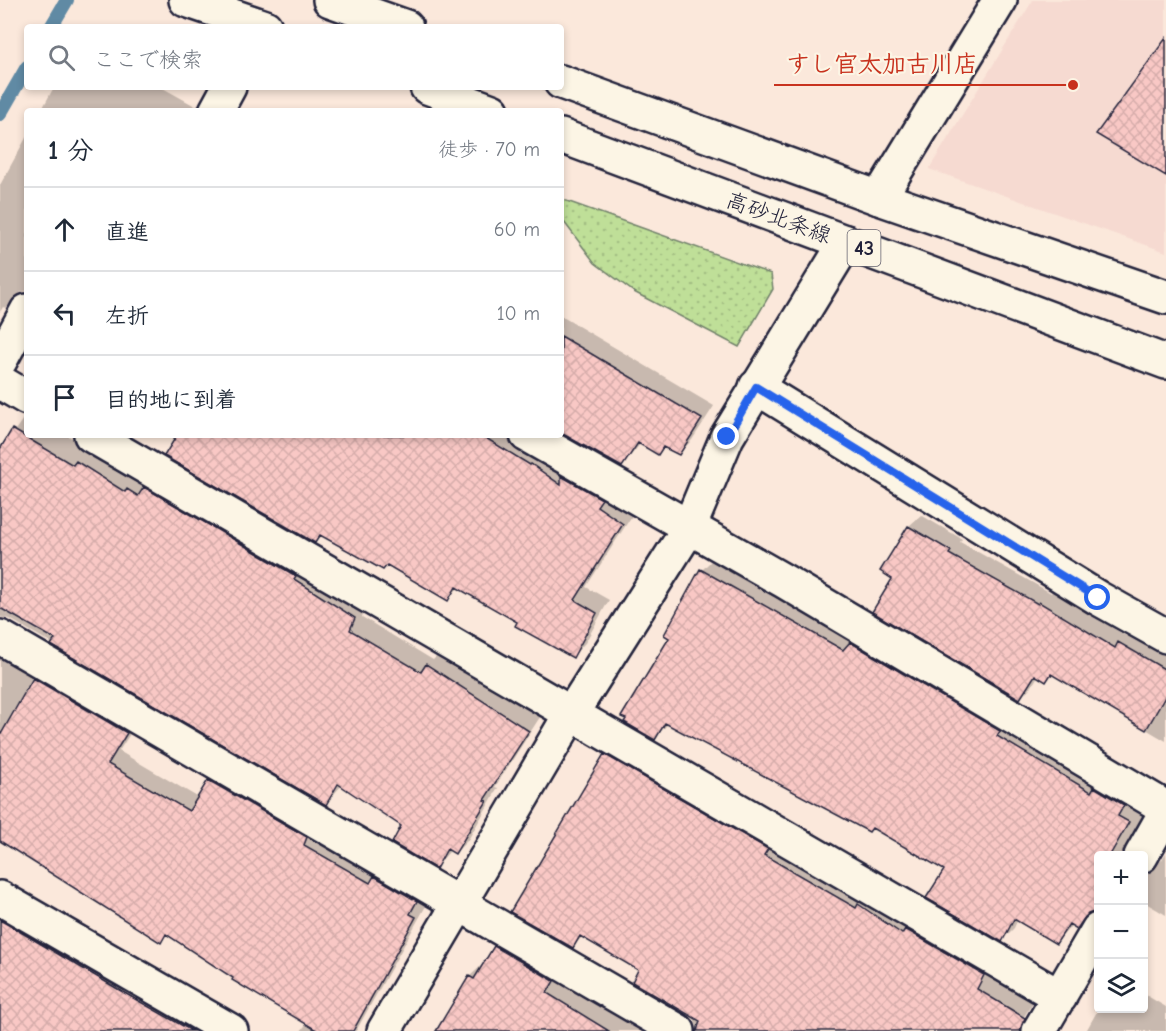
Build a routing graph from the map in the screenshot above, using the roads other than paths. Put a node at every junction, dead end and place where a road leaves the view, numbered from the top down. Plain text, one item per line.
1 (186, 0) edge
2 (330, 0) edge
3 (1000, 0) edge
4 (254, 24) edge
5 (398, 24) edge
6 (564, 83) edge
7 (227, 90) edge
8 (435, 90) edge
9 (218, 108) edge
10 (484, 108) edge
11 (564, 137) edge
12 (879, 198) junction
13 (846, 242) junction
14 (1166, 297) edge
15 (24, 317) edge
16 (0, 361) edge
17 (1166, 362) edge
18 (0, 382) edge
19 (756, 387) junction
20 (24, 396) edge
21 (96, 438) edge
22 (532, 438) edge
23 (689, 528) junction
24 (1166, 636) edge
25 (0, 637) edge
26 (571, 714) junction
27 (1166, 810) edge
28 (1143, 851) edge
29 (0, 898) edge
30 (459, 904) junction
31 (1094, 937) edge
32 (1060, 997) junction
33 (231, 1031) edge
34 (384, 1031) edge
35 (678, 1031) edge
36 (1039, 1031) edge

1 - 4 street
2 - 5 street
3 - 12 street
6 - 12 street, 43
7 - 9 street
8 - 10 street
11 - 13 street, 高砂北条線 / 43
12 - 14 street, 43
13 - 17 street, 高砂北条線 / 43
13 - 19 street
15 - 16 street
18 - 20 street
19 - 23 street
19 - 24 street
21 - 26 street
22 - 23 street
23 - 26 street
23 - 27 street
25 - 30 street
26 - 30 street
26 - 32 street
27 - 28 street
29 - 33 street
30 - 34 street
30 - 35 street
31 - 32 street
32 - 36 street

